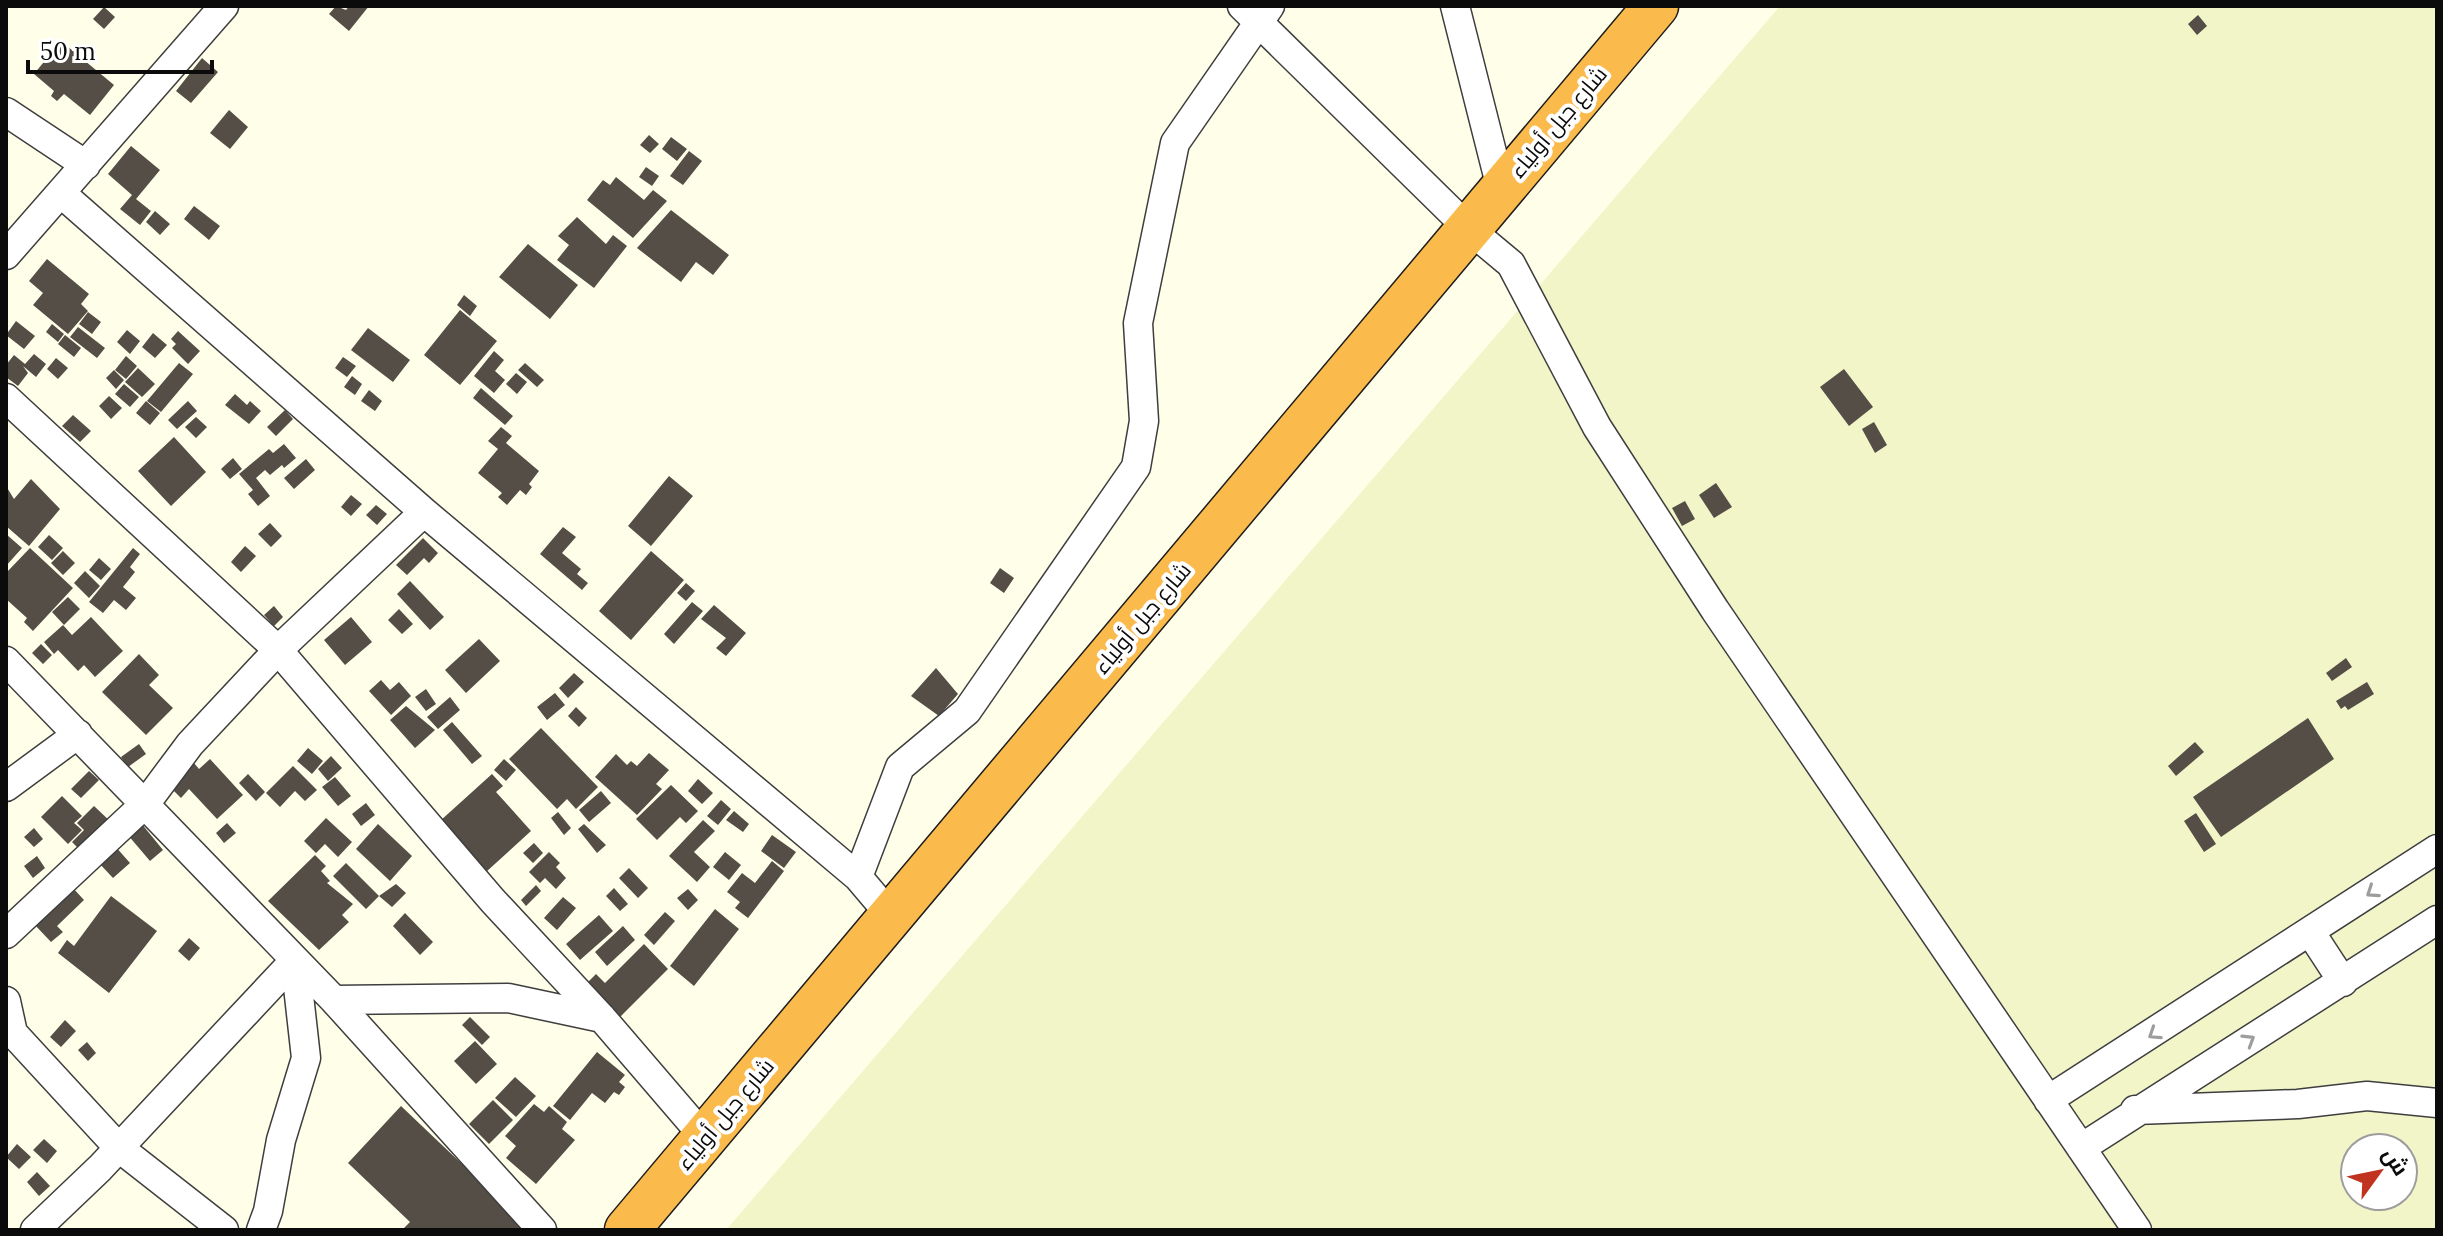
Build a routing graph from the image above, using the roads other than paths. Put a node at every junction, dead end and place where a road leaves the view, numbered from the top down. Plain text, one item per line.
1 (224, 6) edge
2 (1455, 6) edge
3 (1656, 6) edge
4 (1257, 12) edge
5 (6, 112) edge
6 (86, 165) junction
7 (1501, 188) junction
8 (62, 194) junction
9 (1469, 229) junction
10 (6, 255) edge
11 (6, 398) edge
12 (424, 512) junction
13 (278, 650) junction
14 (6, 661) edge
15 (78, 734) junction
16 (6, 787) edge
17 (146, 803) junction
18 (2437, 849) edge
19 (858, 877) junction
20 (891, 916) junction
21 (2437, 920) edge
22 (2311, 933) junction
23 (6, 934) edge
24 (295, 960) junction
25 (2343, 982) junction
26 (334, 1000) junction
27 (6, 1001) edge
28 (602, 1018) junction
29 (8, 1031) edge
30 (2048, 1100) junction
31 (2437, 1103) edge
32 (2135, 1110) junction
33 (705, 1138) junction
34 (118, 1147) junction
35 (2081, 1148) junction
36 (35, 1230) edge
37 (224, 1230) edge
38 (261, 1230) edge
39 (542, 1230) edge
40 (627, 1230) edge
41 (2137, 1230) edge

1 - 6 street
2 - 7 street
3 - 7 highway, شارع جبل أولياء
4 - 9 street
4 - 19 street
5 - 6 street
6 - 8 street
7 - 9 highway, شارع جبل أولياء
8 - 10 street
8 - 12 street
9 - 20 highway, شارع جبل أولياء
9 - 30 street
11 - 13 street
12 - 13 street
12 - 19 street
13 - 17 street
13 - 28 street
14 - 15 street
15 - 16 street
15 - 17 street
17 - 23 street
17 - 24 street
18 -> 22 street
19 - 20 street
20 - 33 highway, شارع جبل أولياء
21 - 25 street
22 - 25 street
22 -> 30 street
24 - 26 street
24 - 34 street
24 - 38 street
32 -> 25 street
26 - 28 street
26 - 39 street
27 - 29 street
28 - 33 street
29 - 34 street
30 - 35 street
31 - 32 street
32 - 35 street
33 - 40 highway, شارع جبل أولياء
34 - 36 street
34 - 37 street
35 - 41 street

